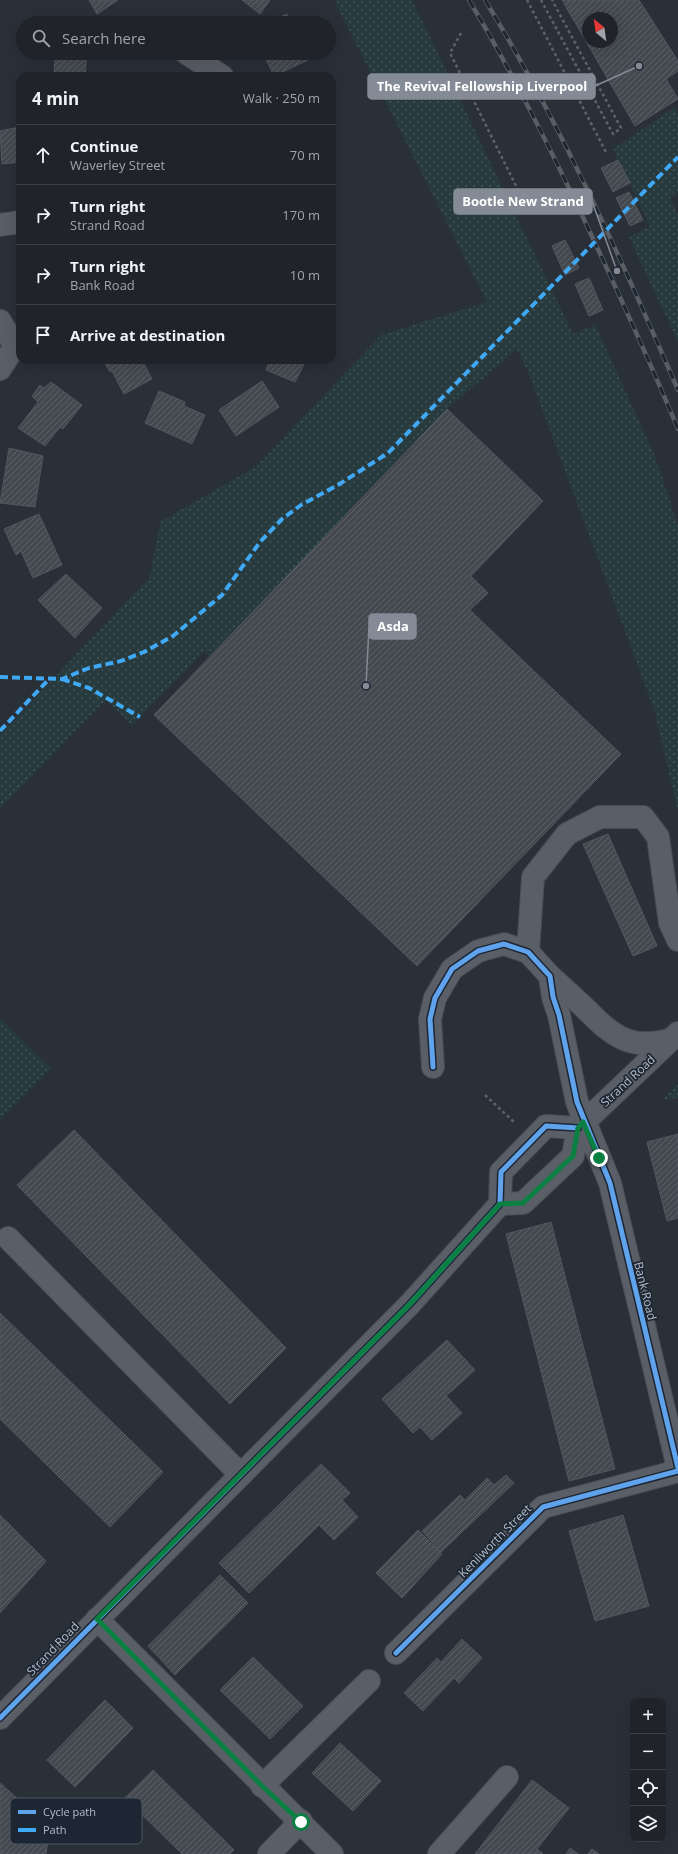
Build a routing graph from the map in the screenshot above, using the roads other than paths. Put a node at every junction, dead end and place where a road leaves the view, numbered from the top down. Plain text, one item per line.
1 (197, 60) edge
2 (216, 72) edge
3 (16, 223) edge
4 (0, 225) edge
5 (0, 321) edge
6 (0, 369) edge
7 (678, 940) edge
8 (528, 952) junction
9 (550, 976) junction
10 (675, 1036) edge
11 (433, 1067) dead end
12 (580, 1125) junction
13 (500, 1204) junction
14 (8, 1238) dead end
15 (678, 1468) edge
16 (678, 1471) edge
17 (241, 1475) junction
18 (97, 1619) junction
19 (396, 1653) dead end
20 (369, 1681) dead end
21 (0, 1718) edge
22 (507, 1777) dead end
23 (262, 1786) junction
24 (301, 1822) junction
25 (269, 1854) edge
26 (332, 1854) edge
27 (439, 1854) edge

1 - 2 street
3 - 4 street
5 - 6 street
7 - 8 street
8 - 9 street
8 - 11 street
9 - 10 street
9 - 12 street, Bank Road
10 - 12 street, Strand Road
12 - 13 street
12 - 13 street
12 - 15 street, Bank Road
13 - 17 street, Strand Road
14 - 17 street
16 - 19 street, Kenilworth Street
17 - 18 street, Strand Road
18 - 21 street, Strand Road
18 - 23 street
20 - 23 street
22 - 27 street
23 - 24 street
24 - 25 street
24 - 26 street

